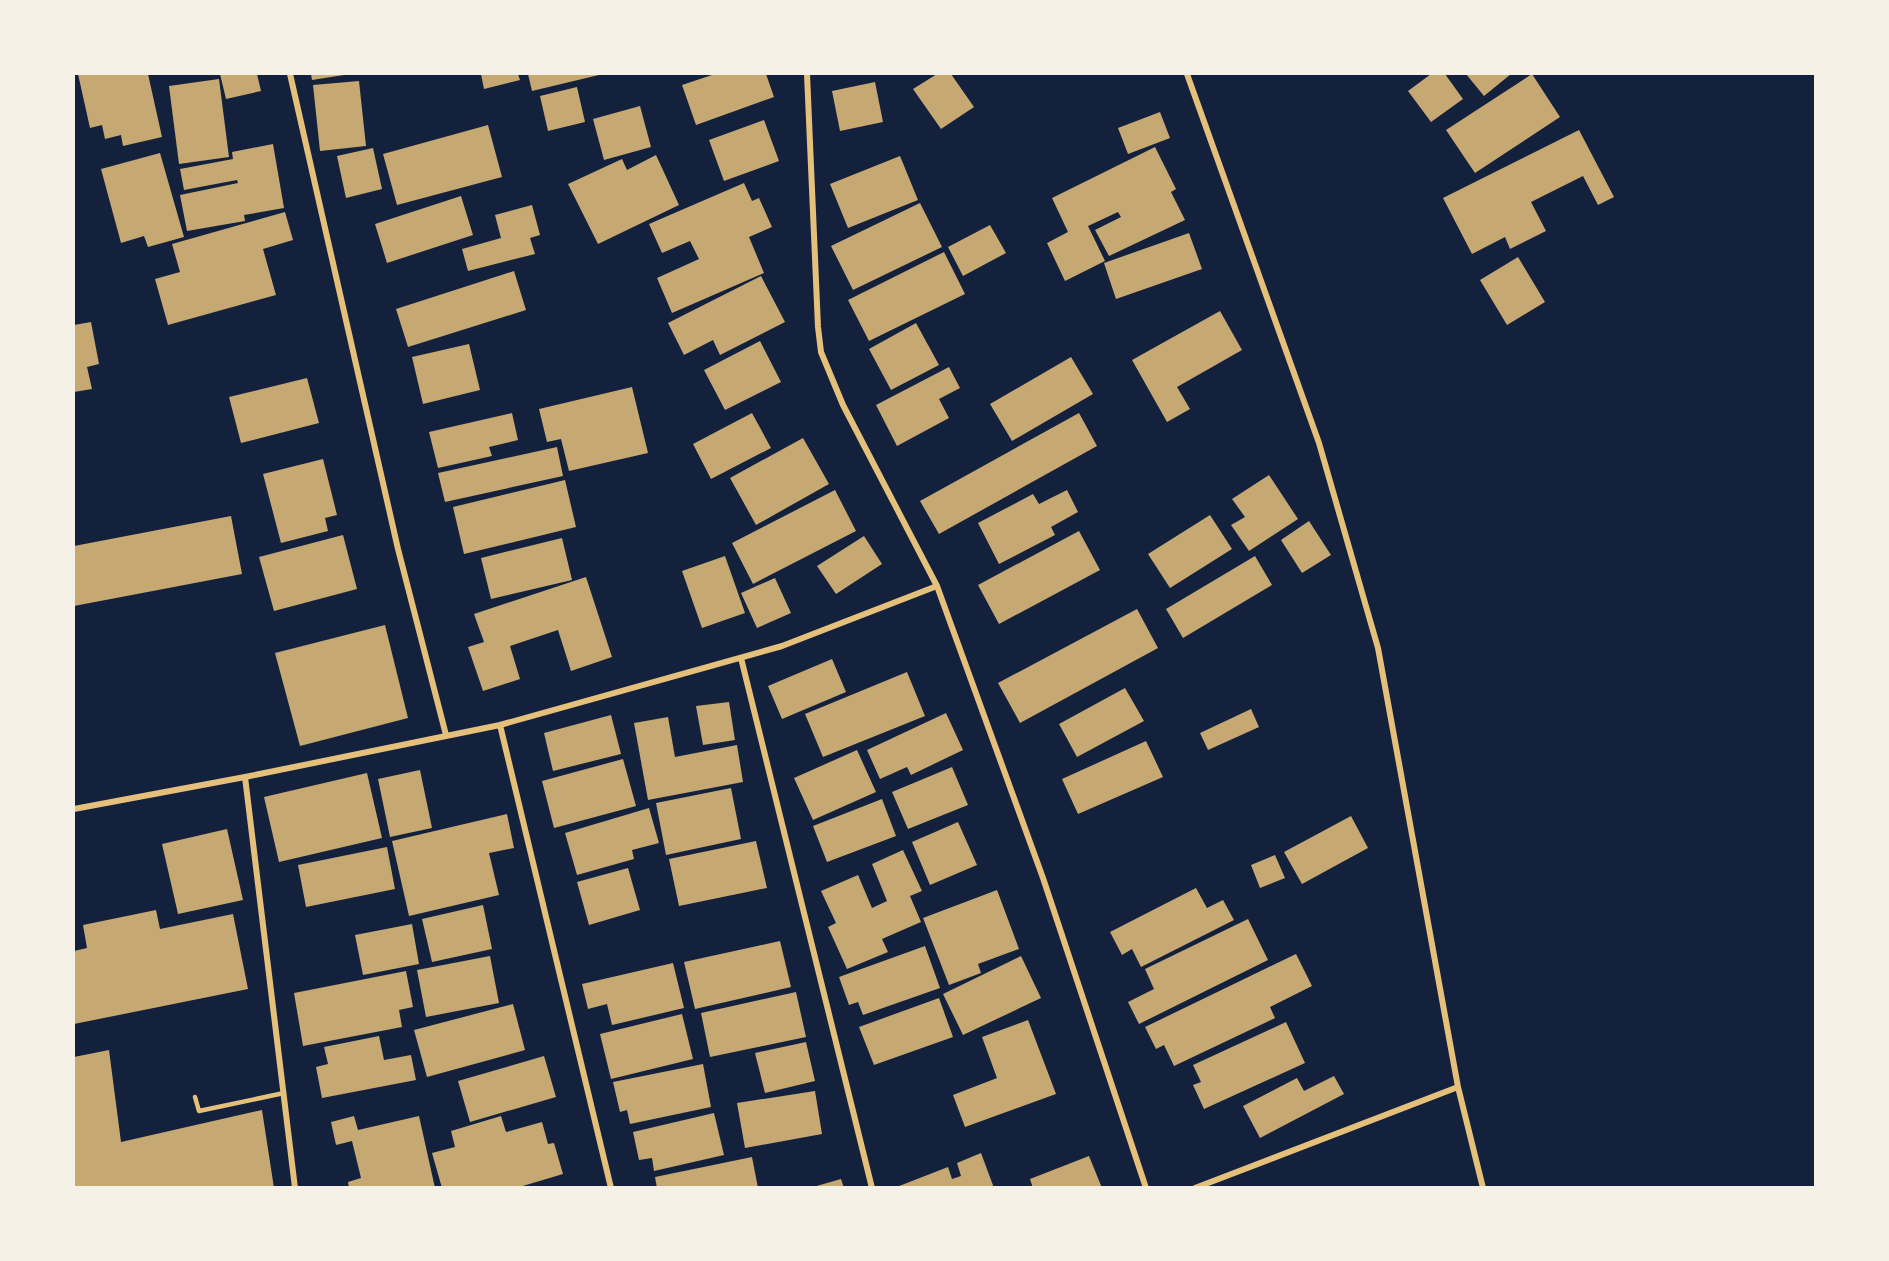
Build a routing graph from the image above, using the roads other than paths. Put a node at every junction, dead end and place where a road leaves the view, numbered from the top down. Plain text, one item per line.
1 (290, 74) edge
2 (807, 74) edge
3 (1187, 74) edge
4 (937, 586) junction
5 (741, 658) junction
6 (500, 725) junction
7 (446, 735) junction
8 (245, 777) junction
9 (74, 808) edge
10 (1458, 1087) junction
11 (284, 1093) junction
12 (195, 1097) dead end
13 (295, 1188) edge
14 (611, 1188) edge
15 (872, 1188) edge
16 (1146, 1188) edge
17 (1195, 1188) edge
18 (1482, 1188) edge

1 - 7 street
2 - 4 street
3 - 10 street
4 - 5 street
4 - 16 street
5 - 6 street
5 - 15 street
6 - 7 street
6 - 14 street
7 - 8 street
8 - 9 street
8 - 11 street
10 - 17 street
10 - 18 street
11 - 12 lane
11 - 13 street

